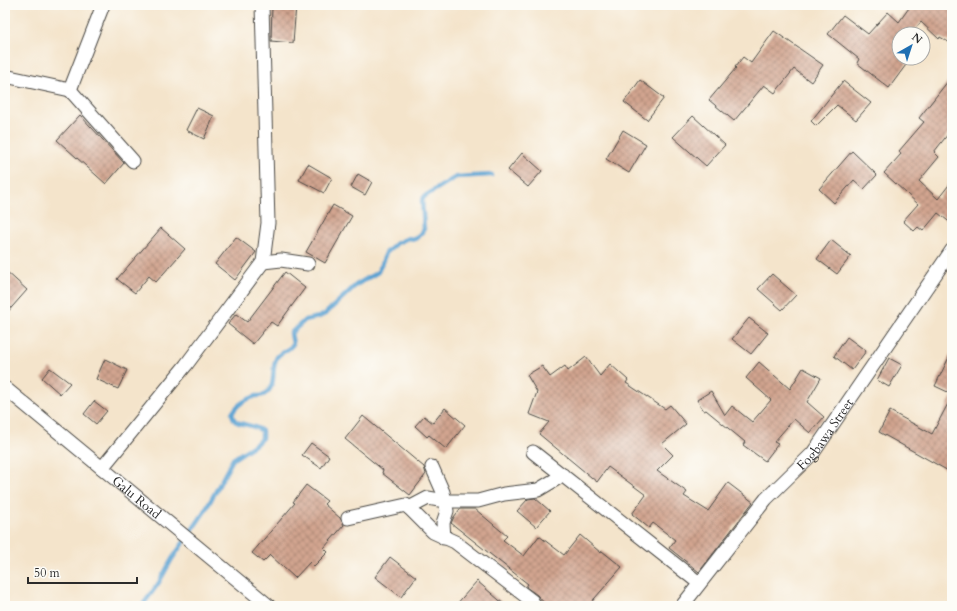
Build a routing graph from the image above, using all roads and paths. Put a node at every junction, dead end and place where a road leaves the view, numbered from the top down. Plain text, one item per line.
1 (103, 5) edge
2 (262, 5) edge
3 (5, 76) edge
4 (70, 90) junction
5 (133, 161) dead end
6 (952, 250) edge
7 (263, 262) junction
8 (308, 264) dead end
9 (5, 388) edge
10 (533, 452) dead end
11 (432, 467) dead end
12 (102, 468) junction
13 (563, 475) junction
14 (445, 501) junction
15 (409, 508) junction
16 (348, 518) dead end
17 (444, 538) junction
18 (699, 583) junction
19 (269, 606) edge
20 (535, 606) edge
21 (682, 606) edge

1 - 4 street
2 - 7 street
3 - 4 street
4 - 5 street
6 - 18 street, Fogbawa Street
7 - 8 street
7 - 12 street
9 - 12 street, Galu Road
10 - 13 street
11 - 14 street
12 - 19 street, Galu Road
13 - 14 street
13 - 18 street
14 - 15 street
14 - 17 street
15 - 16 street
15 - 17 street
17 - 20 street
18 - 21 street, Fogbawa Street

